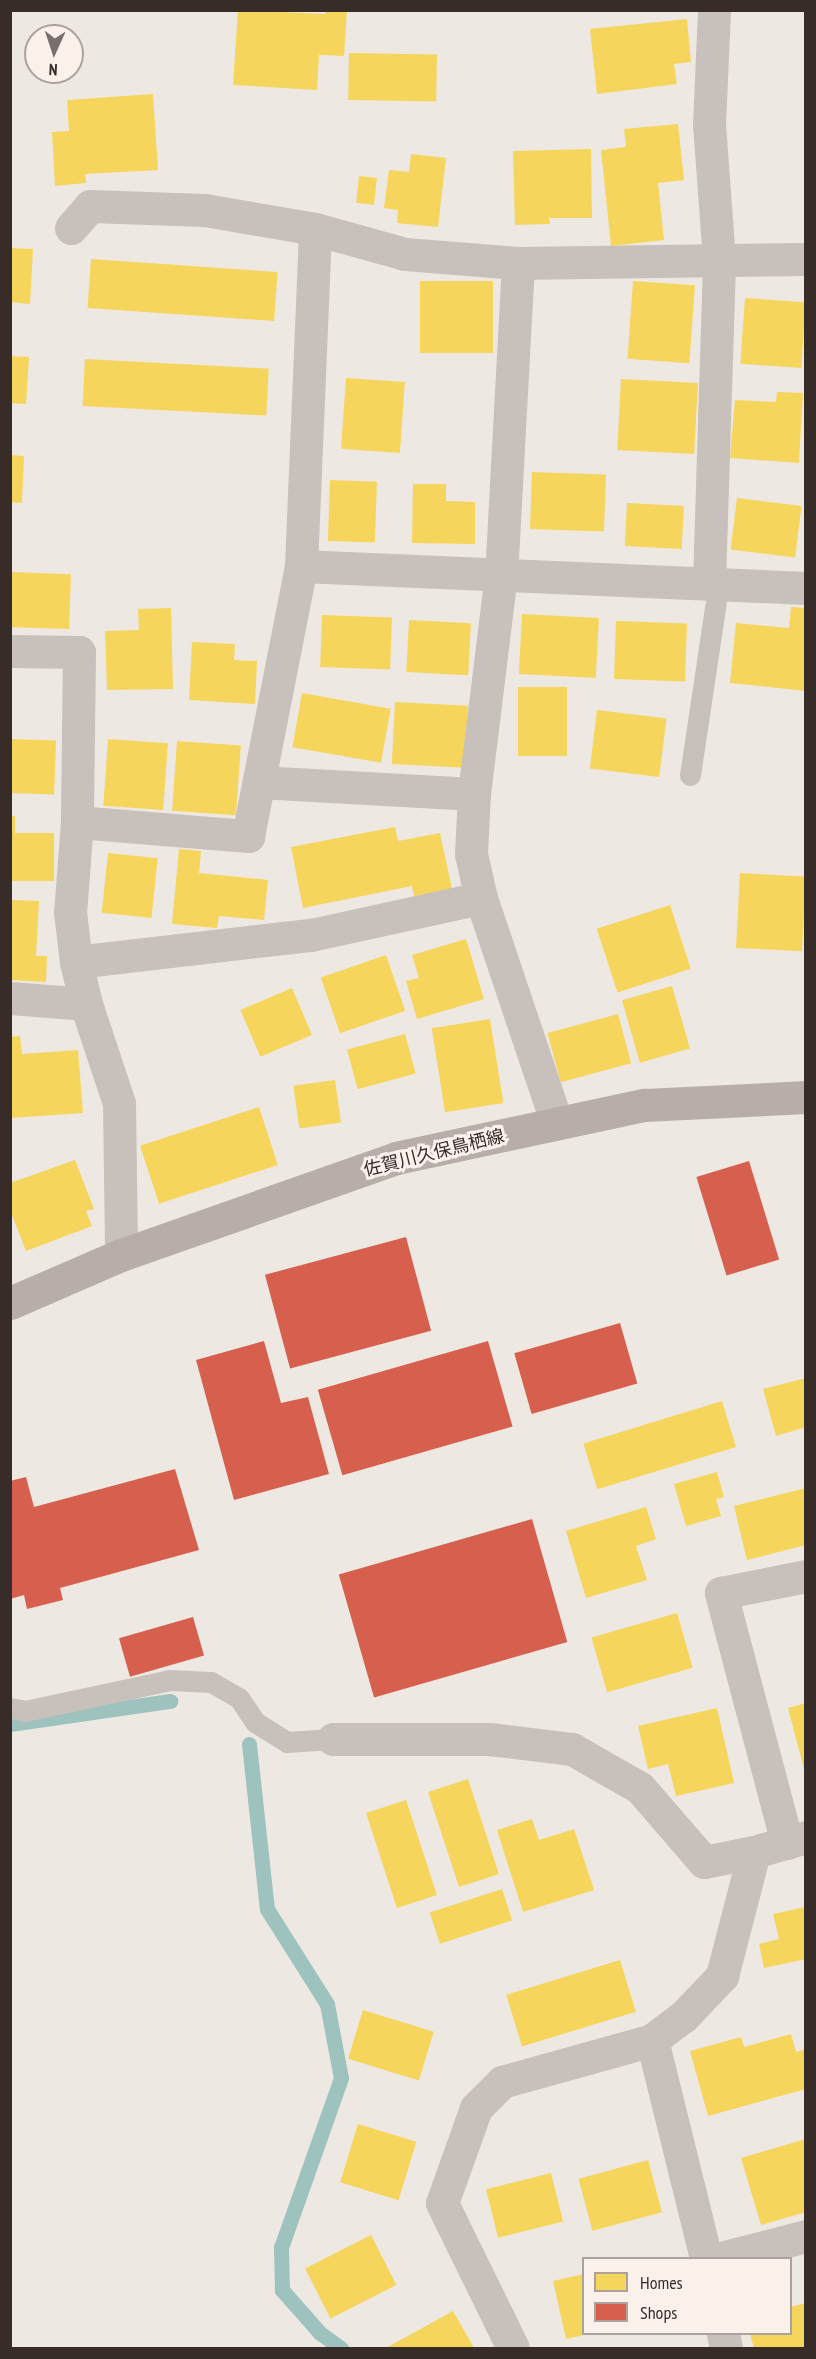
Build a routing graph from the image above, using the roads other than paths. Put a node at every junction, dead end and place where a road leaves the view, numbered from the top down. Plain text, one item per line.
1 (714, 10) edge
2 (71, 228) dead end
3 (315, 229) junction
4 (806, 259) edge
5 (719, 260) junction
6 (518, 263) junction
7 (301, 566) junction
8 (501, 574) junction
9 (714, 582) junction
10 (806, 588) edge
11 (10, 651) edge
12 (690, 775) dead end
13 (259, 782) junction
14 (474, 794) junction
15 (77, 822) junction
16 (482, 898) junction
17 (76, 963) junction
18 (10, 998) edge
19 (86, 1004) junction
20 (806, 1097) edge
21 (557, 1124) junction
22 (121, 1255) junction
23 (10, 1303) edge
24 (806, 1576) edge
25 (10, 1708) edge
26 (333, 1739) joint
27 (796, 1840) edge
28 (754, 1852) junction
29 (652, 2040) junction
30 (806, 2236) edge
31 (706, 2257) edge
32 (728, 2257) edge
33 (513, 2349) edge

1 - 5 street
2 - 3 street
3 - 6 street
3 - 7 street
4 - 5 street
5 - 6 street
5 - 9 street
6 - 8 street
7 - 8 street
7 - 13 street
8 - 9 street
8 - 14 street
9 - 10 street
9 - 12 lane
11 - 15 street
13 - 14 street
13 - 15 street
14 - 16 street
15 - 17 street
16 - 17 street
16 - 21 street
17 - 19 street
18 - 19 street
19 - 22 street
20 - 21 main road, 佐賀川久保鳥栖線
21 - 22 main road, 佐賀川久保鳥栖線
22 - 23 main road, 佐賀川久保鳥栖線
24 - 27 street
25 - 26 lane
26 - 28 street
27 - 28 street
28 - 29 street
29 - 31 street
29 - 33 street
30 - 32 street

